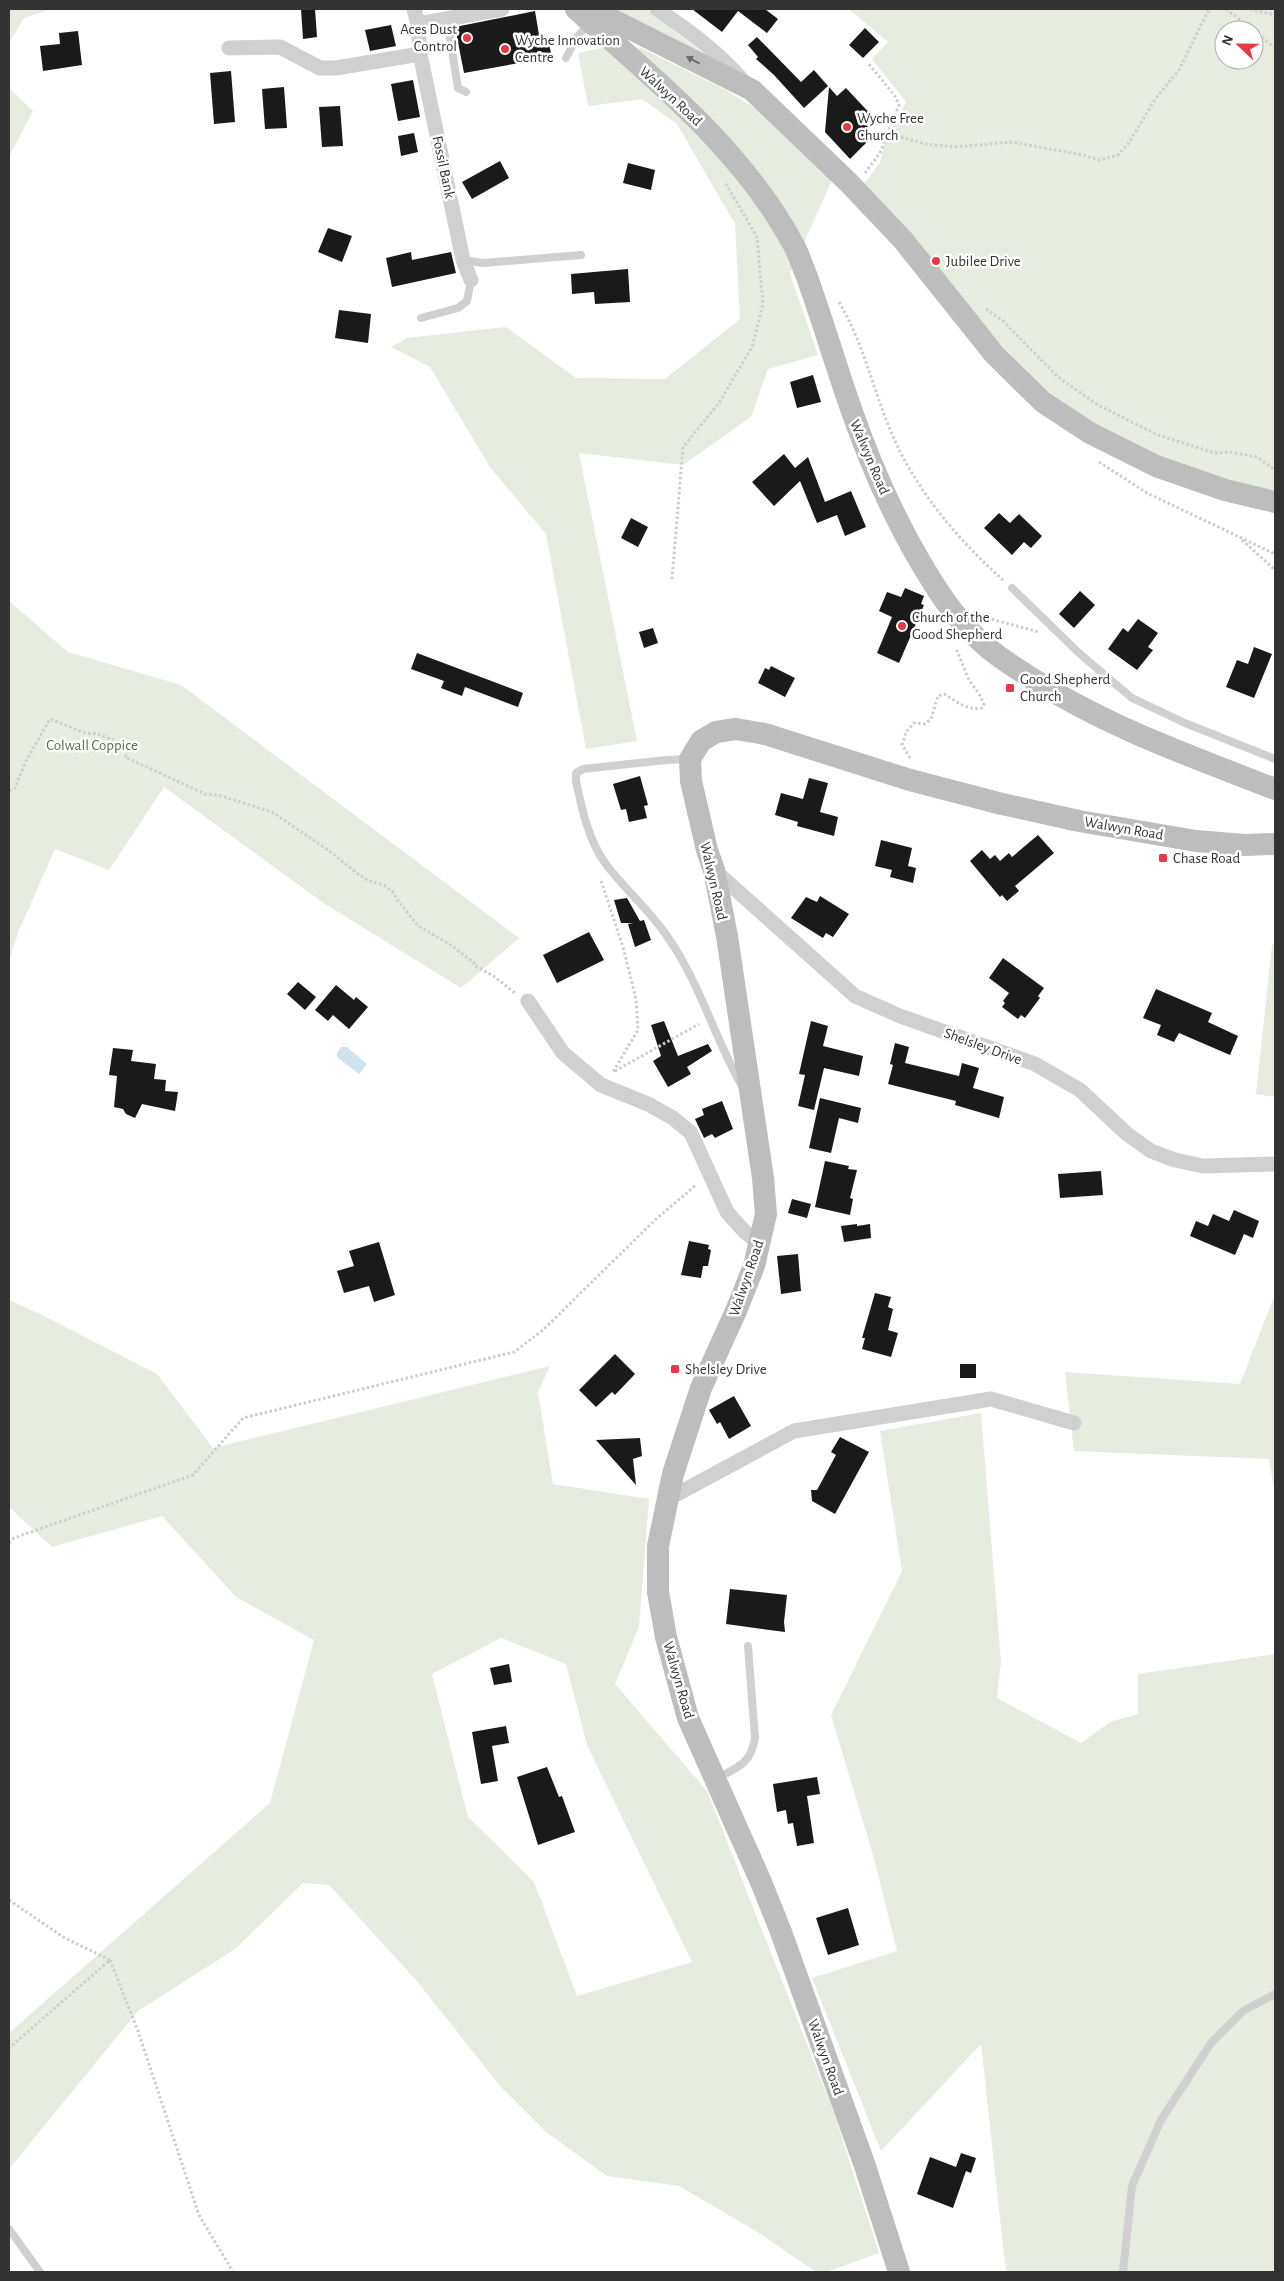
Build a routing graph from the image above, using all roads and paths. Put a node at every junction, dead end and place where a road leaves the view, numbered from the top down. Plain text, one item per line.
1 (414, 9) edge
2 (502, 9) edge
3 (657, 9) edge
4 (1209, 9) edge
5 (1226, 9) edge
6 (1250, 9) edge
7 (581, 14) edge
8 (1275, 15) edge
9 (447, 19) junction
10 (1241, 20) edge
11 (418, 24) junction
12 (1264, 39) edge
13 (229, 48) dead end
14 (1275, 48) edge
15 (420, 54) junction
16 (566, 58) dead end
17 (868, 62) dead end
18 (752, 90) junction
19 (466, 92) dead end
20 (886, 137) junction
21 (725, 182) dead end
22 (853, 187) junction
23 (581, 256) dead end
24 (463, 260) junction
25 (471, 280) joint
26 (835, 297) dead end
27 (983, 307) dead end
28 (421, 318) dead end
29 (1275, 470) edge
30 (1275, 502) edge
31 (1237, 537) dead end
32 (1275, 570) edge
33 (672, 578) dead end
34 (1012, 588) joint
35 (969, 616) junction
36 (1064, 639) junction
37 (1275, 759) edge
38 (690, 760) junction
39 (900, 777) junction
40 (1275, 789) edge
41 (9, 791) edge
42 (1275, 844) edge
43 (597, 848) junction
44 (714, 870) junction
45 (528, 1001) joint
46 (708, 1019) junction
47 (612, 1072) junction
48 (601, 1085) junction
49 (752, 1103) junction
50 (1275, 1164) edge
51 (709, 1174) junction
52 (760, 1244) junction
53 (1074, 1424) dead end
54 (668, 1499) junction
55 (9, 1544) edge
56 (748, 1646) dead end
57 (715, 1780) junction
58 (9, 1900) edge
59 (110, 1960) junction
60 (1275, 1994) edge
61 (9, 2048) edge
62 (9, 2229) edge
63 (40, 2272) edge
64 (233, 2272) edge
65 (899, 2272) edge
66 (1123, 2272) edge

1 - 11 street, Fossil Bank
2 - 9 street
3 - 18 street
4 - 20 path
5 - 10 path
6 - 8 path
7 - 16 lane
18 -> 7 main road
7 - 35 main road, Walwyn Road
9 - 11 street
9 - 19 lane
11 - 15 street, Fossil Bank
12 - 14 path
13 - 15 street
15 - 24 street, Fossil Bank
17 - 20 path
18 - 22 main road
20 - 22 path
21 - 33 path
22 - 30 main road
23 - 24 lane
24 - 25 street, Fossil Bank
25 - 28 lane
26 - 34 path
27 - 29 path
31 - 32 path
34 - 36 lane
35 - 36 path
35 - 39 path
35 - 40 main road, Walwyn Road
36 - 37 lane
38 - 39 main road, Walwyn Road
38 - 43 lane
38 - 44 main road, Walwyn Road
39 - 42 main road, Walwyn Road
41 - 45 path
43 - 46 lane
43 - 47 path
44 - 49 main road, Walwyn Road
44 - 50 street, Shelsley Drive
45 - 48 street
46 - 47 path
46 - 49 lane
47 - 48 path
48 - 51 street
49 - 52 main road, Walwyn Road
51 - 52 street
51 - 55 path
52 - 54 main road, Walwyn Road
53 - 54 street
54 - 57 main road, Walwyn Road
56 - 57 lane
57 - 65 main road, Walwyn Road
58 - 59 path
59 - 61 path
59 - 64 path
60 - 66 lane
62 - 63 lane

